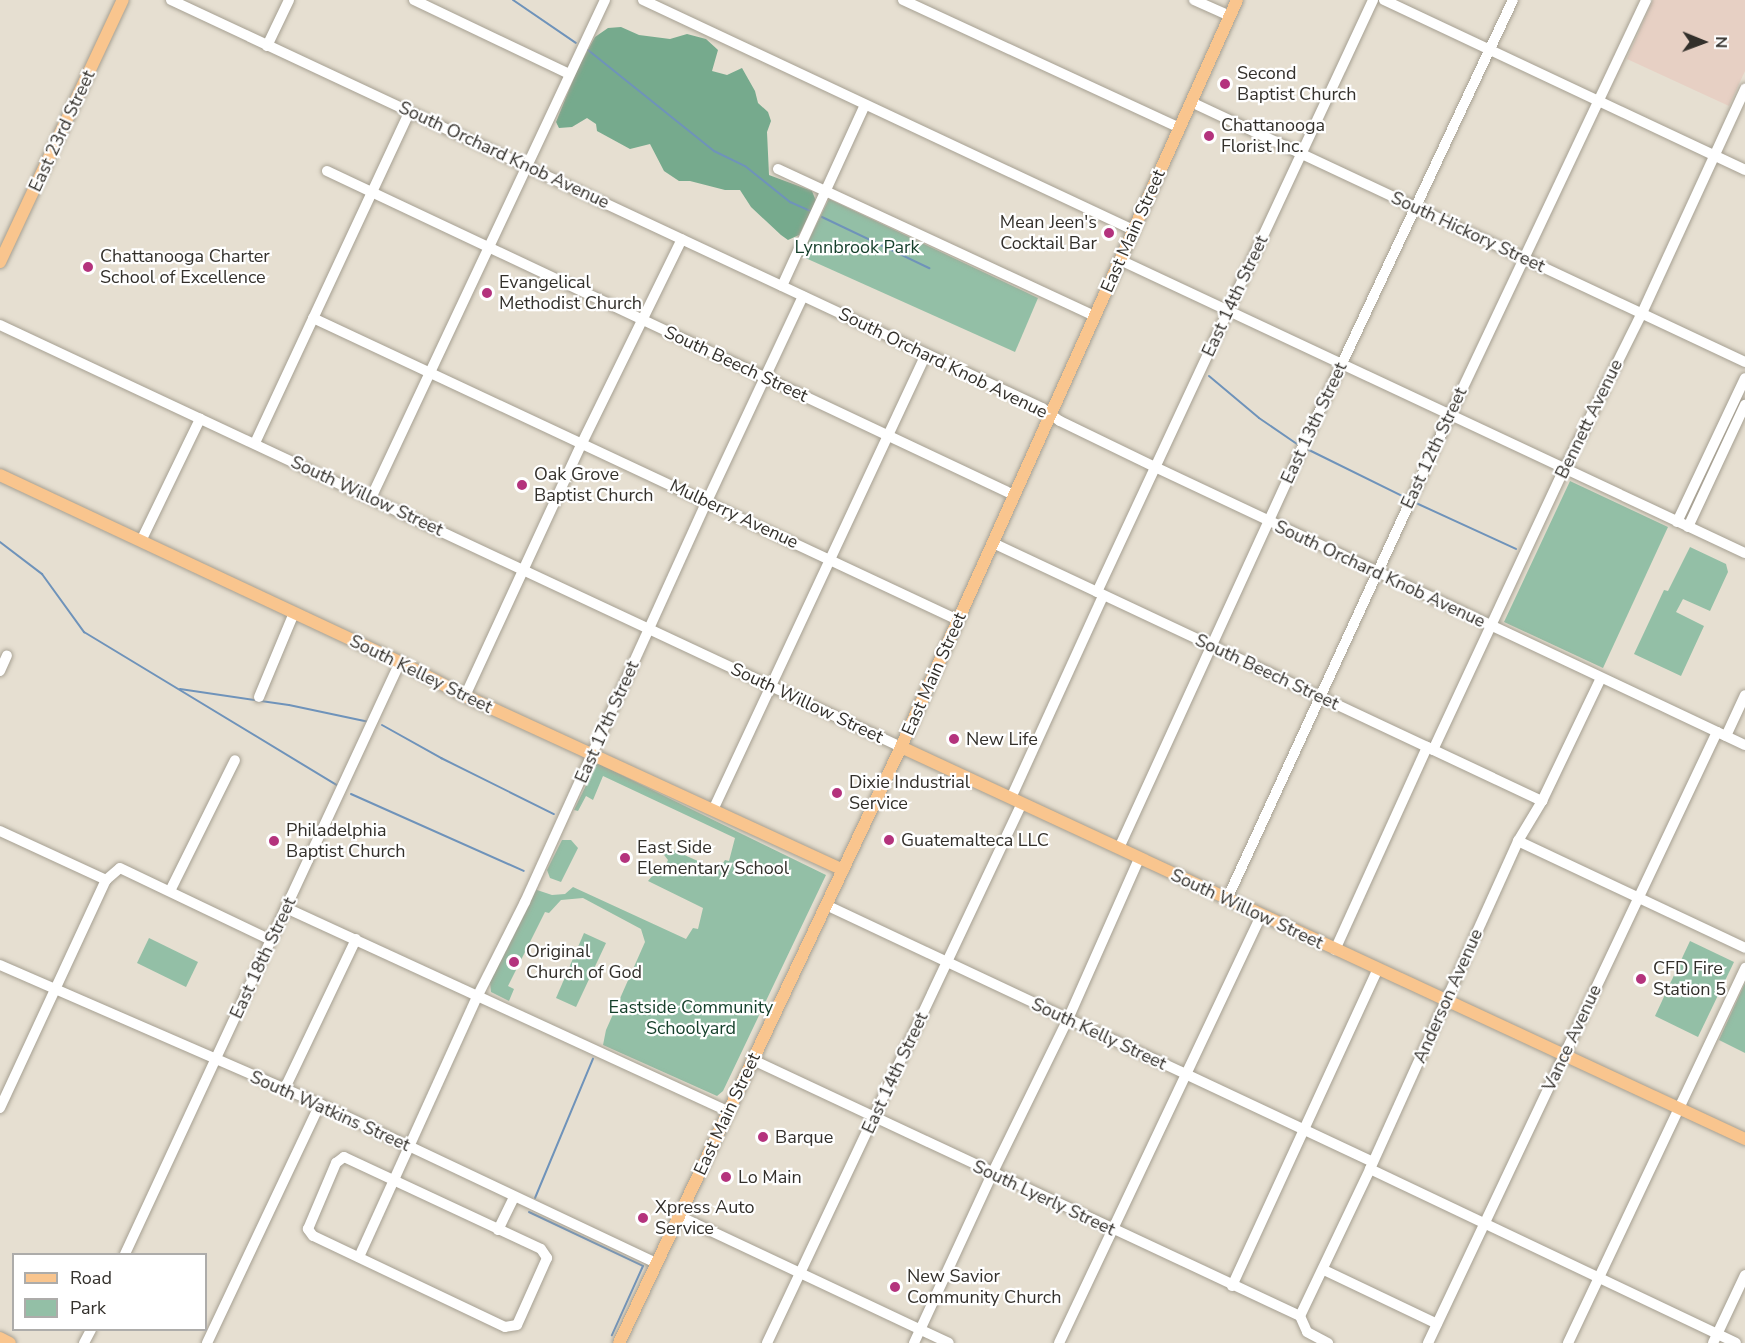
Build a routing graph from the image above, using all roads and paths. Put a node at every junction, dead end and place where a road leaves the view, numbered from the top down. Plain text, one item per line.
1 (123, 0) edge
2 (171, 0) edge
3 (289, 0) edge
4 (414, 0) edge
5 (605, 0) edge
6 (642, 0) edge
7 (1194, 0) edge
8 (1237, 0) edge
9 (1374, 0) edge
10 (1384, 0) edge
11 (1513, 0) edge
12 (1646, 0) edge
13 (910, 2) edge
14 (1230, 16) junction
15 (267, 46) junction
16 (1490, 50) junction
17 (569, 74) junction
18 (1745, 89) edge
19 (1598, 101) junction
20 (1191, 102) junction
21 (865, 105) junction
22 (410, 111) junction
23 (1180, 128) junction
24 (1302, 154) junction
25 (1714, 155) junction
26 (528, 166) junction
27 (778, 169) dead end
28 (1745, 170) edge
29 (327, 171) dead end
30 (371, 192) junction
31 (826, 192) junction
32 (1416, 207) junction
33 (1134, 230) junction
34 (682, 239) junction
35 (488, 248) junction
36 (1524, 258) junction
37 (1120, 260) junction
38 (0, 261) edge
39 (782, 286) junction
40 (803, 296) junction
41 (1228, 311) junction
42 (1642, 313) junction
43 (1095, 316) junction
44 (313, 318) junction
45 (643, 321) junction
46 (0, 325) edge
47 (926, 354) junction
48 (1745, 362) edge
49 (1342, 364) junction
50 (429, 371) junction
51 (765, 377) junction
52 (1745, 378) edge
53 (1745, 405) edge
54 (1051, 414) junction
55 (1450, 415) junction
56 (200, 419) junction
57 (888, 436) junction
58 (255, 443) junction
59 (582, 443) junction
60 (1155, 467) junction
61 (1564, 469) junction
62 (0, 475) edge
63 (1014, 495) junction
64 (371, 498) junction
65 (707, 501) junction
66 (1268, 521) junction
67 (1677, 522) junction
68 (1688, 527) junction
69 (141, 541) junction
70 (993, 543) junction
71 (1745, 553) edge
72 (830, 560) junction
73 (525, 571) junction
74 (1377, 572) junction
75 (1100, 594) junction
76 (294, 613) junction
77 (958, 620) junction
78 (1491, 626) junction
79 (648, 629) junction
80 (1210, 646) junction
81 (7, 655) dead end
82 (400, 662) junction
83 (0, 671) edge
84 (1601, 678) junction
85 (770, 687) junction
86 (1745, 695) edge
87 (465, 696) junction
88 (1319, 697) junction
89 (259, 698) dead end
90 (1721, 734) junction
91 (1745, 745) edge
92 (902, 747) junction
93 (1430, 749) junction
94 (592, 754) junction
95 (236, 760) dead end
96 (1017, 801) junction
97 (1542, 801) junction
98 (713, 810) junction
99 (0, 831) edge
100 (1518, 841) junction
101 (1119, 848) junction
102 (1139, 859) junction
103 (843, 870) junction
104 (106, 880) junction
105 (170, 891) junction
106 (1227, 898) junction
107 (1638, 899) junction
108 (826, 905) junction
109 (286, 908) junction
110 (1261, 915) junction
111 (356, 939) junction
112 (271, 940) junction
113 (1745, 948) edge
114 (1335, 950) junction
115 (947, 962) junction
116 (0, 965) edge
117 (1745, 968) edge
118 (1378, 969) junction
119 (56, 991) junction
120 (478, 995) junction
121 (1447, 1001) junction
122 (1068, 1019) junction
123 (1565, 1054) junction
124 (216, 1060) junction
125 (753, 1060) junction
126 (1186, 1074) junction
127 (285, 1088) junction
128 (320, 1104) junction
129 (1679, 1107) junction
130 (0, 1108) edge
131 (729, 1112) junction
132 (874, 1117) junction
133 (1305, 1131) junction
134 (1745, 1139) edge
135 (410, 1147) junction
136 (1371, 1165) junction
137 (992, 1174) junction
138 (393, 1182) junction
139 (514, 1197) junction
140 (679, 1216) junction
141 (1484, 1224) junction
142 (498, 1230) junction
143 (1112, 1230) junction
144 (125, 1253) edge
145 (360, 1257) junction
146 (657, 1263) junction
147 (1324, 1270) junction
148 (801, 1272) junction
149 (1745, 1275) edge
150 (1599, 1278) junction
151 (1232, 1286) junction
152 (1300, 1316) junction
153 (1437, 1323) junction
154 (920, 1329) junction
155 (0, 1338) edge
156 (1715, 1338) edge
157 (10, 1343) edge
158 (207, 1343) edge
159 (619, 1343) edge
160 (767, 1343) edge
161 (914, 1343) edge
162 (949, 1343) edge
163 (1059, 1343) edge
164 (1328, 1343) edge
165 (1428, 1343) edge
166 (1568, 1343) edge
167 (1736, 1343) edge

1 - 38 main road, East 23rd Street
2 - 15 street, South Orchard Knob Avenue
3 - 15 street
4 - 17 street
5 - 17 street
6 - 21 street
7 - 14 street
8 - 14 main road, East Main Street
9 - 24 street, East 14th Street
10 - 16 street
11 - 16 street, East 13th Street
12 - 19 street, East 12th Street
13 - 23 street
14 - 20 main road, East Main Street
15 - 22 street, South Orchard Knob Avenue
16 - 19 street
16 - 32 street, East 13th Street
17 - 26 street
18 - 25 street, Bennett Avenue
19 - 25 street
19 - 36 street, East 12th Street
20 - 23 main road, East Main Street
20 - 24 street, South Hickory Street
21 - 31 street
21 - 33 street
22 - 26 street, South Orchard Knob Avenue
22 - 30 street
23 - 33 main road, East Main Street
24 - 32 street, South Hickory Street
24 - 41 street, East 14th Street
25 - 28 street
25 - 42 street, Bennett Avenue
26 - 34 street, South Orchard Knob Avenue
26 - 35 street
27 - 31 street
29 - 30 street, South Beech Street
30 - 35 street, South Beech Street
30 - 44 street
31 - 39 street
31 - 43 street
32 - 36 street, South Hickory Street
32 - 49 street, East 13th Street
33 - 37 main road, East Main Street
34 - 39 street, South Orchard Knob Avenue
34 - 45 street
35 - 45 street, South Beech Street
35 - 50 street
36 - 42 street, South Hickory Street
36 - 55 street, East 12th Street
37 - 41 street
37 - 43 main road, East Main Street
39 - 40 street, South Orchard Knob Avenue
40 - 47 street, South Orchard Knob Avenue
40 - 51 street, East 17th Street
41 - 49 street
41 - 60 street, East 14th Street
42 - 48 street, South Hickory Street
42 - 61 street, Bennett Avenue
43 - 54 main road, East Main Street
44 - 50 street, Mulberry Avenue
44 - 58 street
45 - 51 street, South Beech Street
45 - 59 street
46 - 56 street, South Willow Street
47 - 54 street, South Orchard Knob Avenue
47 - 57 street
49 - 55 street
49 - 66 street, East 13th Street
50 - 59 street, Mulberry Avenue
50 - 64 street
51 - 57 street, South Beech Street
51 - 65 street, East 17th Street
52 - 67 street
53 - 68 street
54 - 60 street, South Orchard Knob Avenue
54 - 63 main road, East Main Street
55 - 61 street
55 - 74 street, East 12th Street
56 - 58 street, South Willow Street
56 - 69 street
57 - 63 street, South Beech Street
57 - 72 street
58 - 64 street, South Willow Street
59 - 65 street, Mulberry Avenue
59 - 73 street
60 - 66 street, South Orchard Knob Avenue
60 - 75 street, East 14th Street
61 - 67 street
61 - 78 street, Bennett Avenue
62 - 69 main road, South Kelley Street
63 - 70 main road, East Main Street
64 - 73 street, South Willow Street
65 - 72 street, Mulberry Avenue
65 - 79 street, East 17th Street
66 - 74 street, South Orchard Knob Avenue
66 - 80 street, East 13th Street
67 - 68 street
68 - 71 street
69 - 76 main road, South Kelley Street
70 - 75 street, South Beech Street
70 - 77 main road, East Main Street
72 - 77 street, Mulberry Avenue
72 - 85 street
73 - 79 street, South Willow Street
73 - 87 street
74 - 78 street, South Orchard Knob Avenue
74 - 88 street, East 12th Street
75 - 80 street, South Beech Street
75 - 96 street, East 14th Street
76 - 82 main road, South Kelley Street
76 - 89 street
77 - 92 main road, East Main Street
78 - 84 street, South Orchard Knob Avenue
78 - 93 street, Bennett Avenue
79 - 85 street, South Willow Street
79 - 94 street, East 17th Street
80 - 88 street, South Beech Street
80 - 101 street, East 13th Street
81 - 83 street
82 - 87 main road, South Kelley Street
82 - 109 street, East 18th Street
84 - 90 street, South Orchard Knob Avenue
84 - 97 street, Anderson Avenue
85 - 92 street, South Willow Street
85 - 98 street
86 - 90 street, Vance Avenue
87 - 94 main road, South Kelley Street
88 - 93 street, South Beech Street
88 - 106 street, East 12th Street
90 - 91 street, South Orchard Knob Avenue
90 - 107 street, Vance Avenue
92 - 96 main road, South Willow Street
92 - 103 main road, East Main Street
93 - 97 street, South Beech Street
93 - 114 street, Bennett Avenue
94 - 98 main road, South Kelley Street
94 - 120 street, East 17th Street
95 - 105 street
96 - 101 main road, South Willow Street
96 - 115 street, East 14th Street
97 - 100 street, Anderson Avenue
98 - 103 main road, South Kelley Street
99 - 104 street
100 - 107 street
100 - 121 street, Anderson Avenue
101 - 102 main road, South Willow Street
102 - 106 main road, South Willow Street
102 - 122 street
103 - 108 main road, East Main Street
104 - 105 street
104 - 119 street
105 - 112 street
106 - 110 main road, South Willow Street
107 - 113 street
107 - 123 street, Vance Avenue
108 - 115 street, South Kelly Street
108 - 125 main road, East Main Street
109 - 111 street
109 - 112 street, East 18th Street
110 - 114 main road, South Willow Street
110 - 126 street
111 - 120 street
111 - 127 street
112 - 124 street, East 18th Street
114 - 118 main road, South Willow Street
115 - 122 street, South Kelly Street
115 - 132 street, East 14th Street
116 - 119 street, South Watkins Street
117 - 129 street
118 - 121 main road, South Willow Street
118 - 133 street
119 - 124 street, South Watkins Street
119 - 130 street
120 - 131 street
120 - 135 street, East 17th Street
121 - 123 main road, South Willow Street
121 - 136 street, Anderson Avenue
122 - 126 street, South Kelly Street
122 - 137 street
123 - 129 main road, South Willow Street
123 - 141 street, Vance Avenue
124 - 127 street, South Watkins Street
124 - 144 street, East 18th Street
125 - 131 main road, East Main Street
125 - 132 street, South Lyerly Street
126 - 133 street, South Kelly Street
126 - 143 street
127 - 128 street, South Watkins Street
128 - 135 street, South Watkins Street
128 - 158 street
129 - 134 main road, South Willow Street
129 - 150 street
131 - 140 main road, East Main Street
132 - 137 street, South Lyerly Street
132 - 148 street, East 14th Street
133 - 136 street, South Kelly Street
133 - 151 street
135 - 138 street, East 17th Street
135 - 139 street, South Watkins Street
136 - 141 street, South Kelly Street
136 - 147 street, Anderson Avenue
137 - 143 street, South Lyerly Street
137 - 154 street
138 - 142 street
138 - 145 street, East 17th Street
138 - 145 street
139 - 142 street
139 - 146 street, South Watkins Street
140 - 146 main road, East Main Street
140 - 148 street
141 - 150 street, South Kelly Street
141 - 153 street, Vance Avenue
142 - 145 street
143 - 151 street, South Lyerly Street
143 - 163 street
146 - 159 main road, East Main Street
147 - 152 street, Anderson Avenue
147 - 153 street
148 - 154 street
148 - 160 street, East 14th Street
149 - 156 street
150 - 156 street, South Kelly Street
150 - 166 street
151 - 152 street, South Lyerly Street
152 - 164 street, South Lyerly Street
153 - 165 street, Vance Avenue
154 - 161 street
154 - 162 street
155 - 157 main road
156 - 167 street, South Kelly Street

